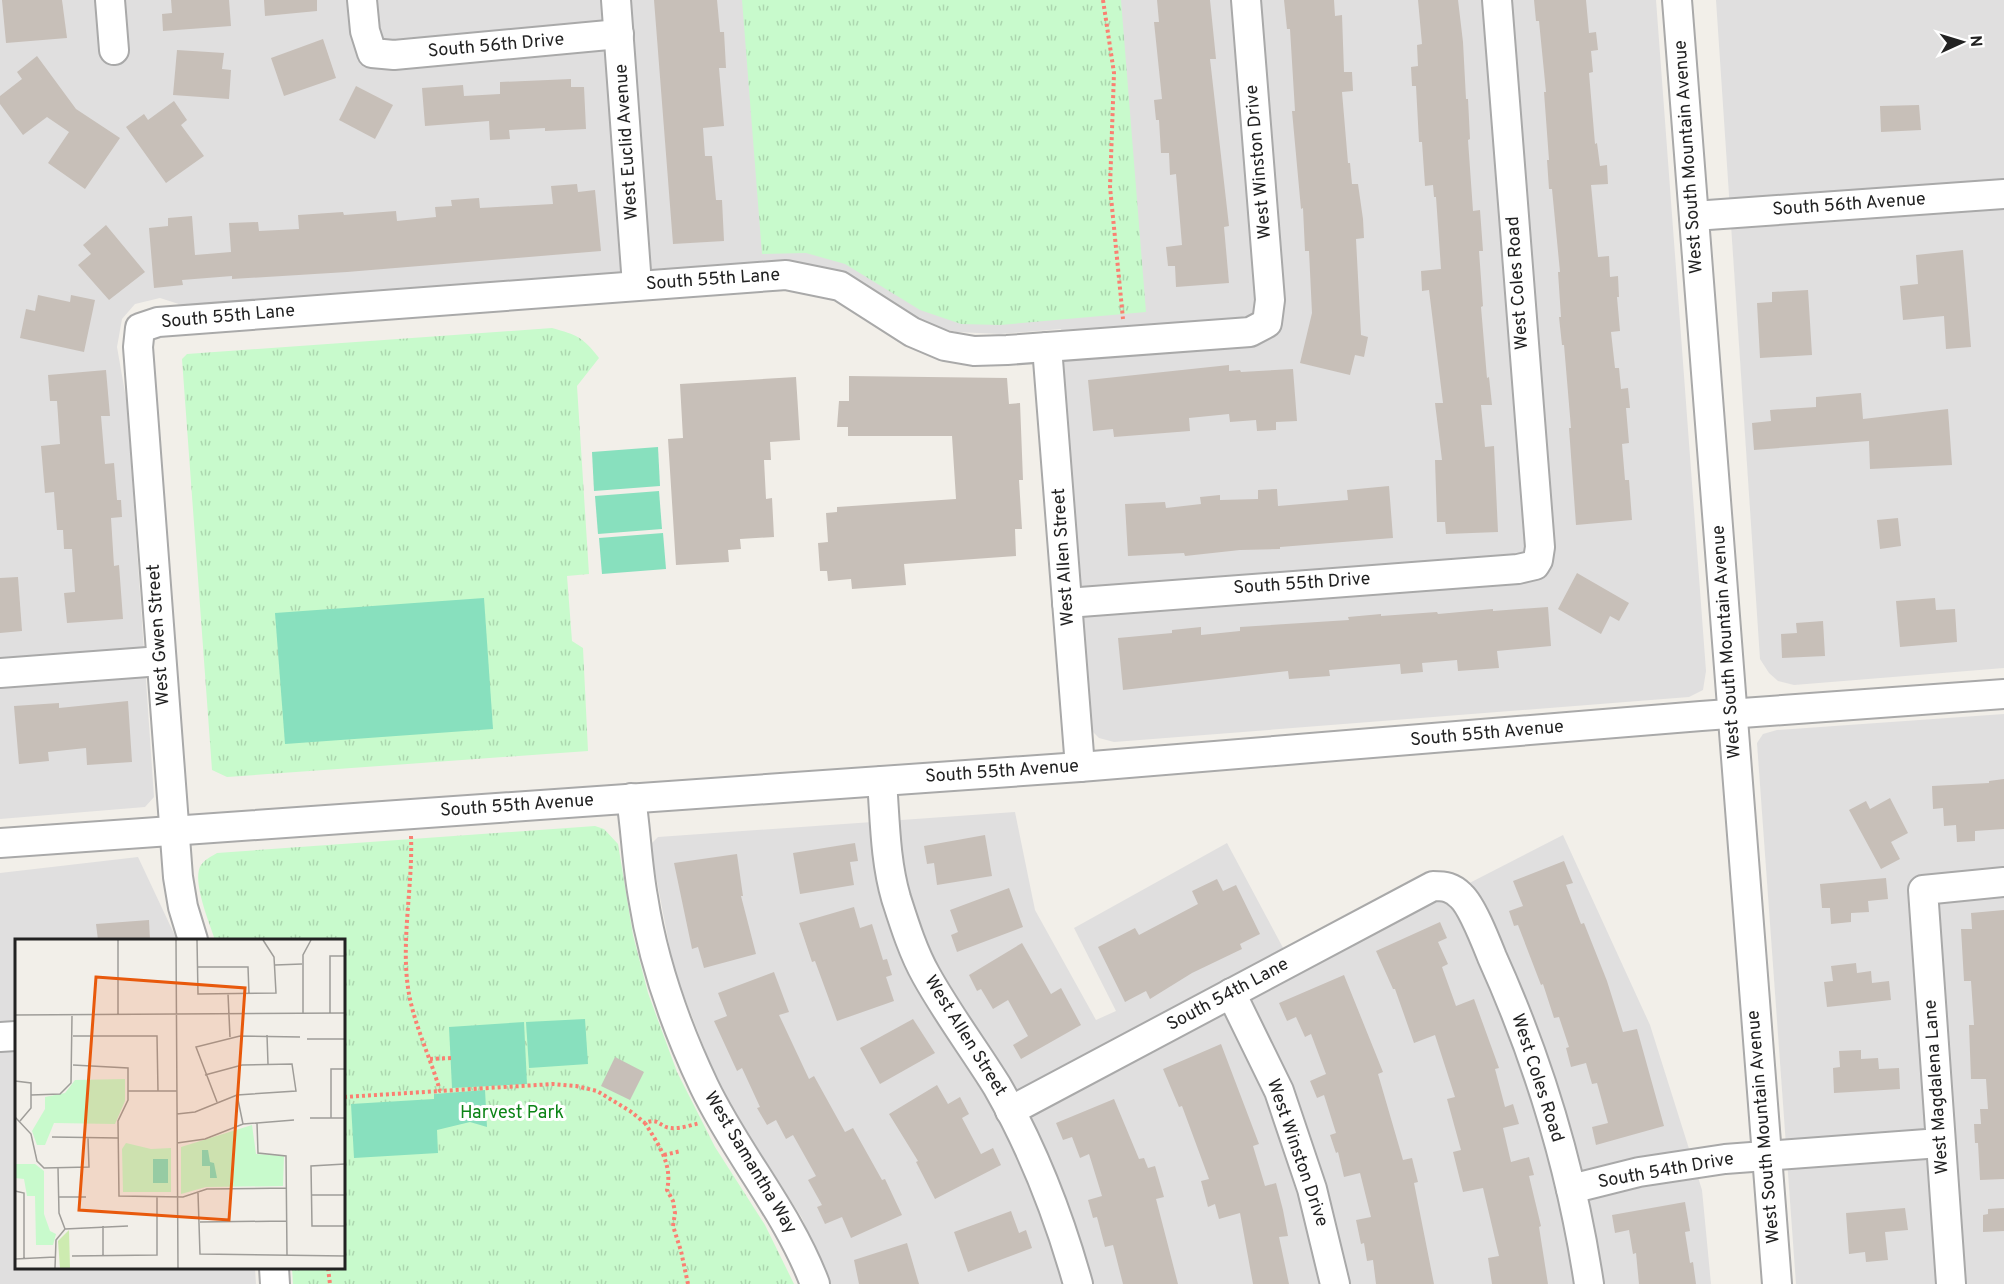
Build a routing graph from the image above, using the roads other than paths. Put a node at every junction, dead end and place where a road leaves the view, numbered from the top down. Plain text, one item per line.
1 (110, 0) edge
2 (362, 0) edge
3 (616, 0) edge
4 (1246, 0) edge
5 (1497, 0) edge
6 (1677, 0) edge
7 (619, 34) junction
8 (114, 50) dead end
9 (2004, 194) edge
10 (1694, 216) junction
11 (637, 285) junction
12 (1268, 323) joint
13 (140, 328) joint
14 (1047, 347) junction
15 (1535, 565) joint
16 (1067, 603) junction
17 (161, 661) junction
18 (0, 673) edge
19 (2004, 694) edge
20 (1732, 714) junction
21 (1080, 767) junction
22 (882, 781) junction
23 (631, 798) junction
24 (174, 831) junction
25 (0, 843) edge
26 (2004, 882) edge
27 (1449, 886) joint
28 (193, 939) edge
29 (1231, 993) junction
30 (15, 1036) edge
31 (0, 1037) edge
32 (1010, 1111) junction
33 (1940, 1143) junction
34 (1766, 1156) junction
35 (1571, 1189) junction
36 (274, 1269) edge
37 (1076, 1283) edge
38 (275, 1284) edge
39 (815, 1284) edge
40 (1335, 1284) edge
41 (1589, 1284) edge
42 (1777, 1284) edge
43 (1951, 1284) edge

1 - 8 street
2 - 7 street, South 56th Drive
3 - 7 street, West Euclid Avenue
4 - 12 street, West Winston Drive
5 - 15 street, West Coles Road
6 - 10 street, West South Mountain Avenue
7 - 11 street, West Euclid Avenue
9 - 10 street, South 56th Avenue
10 - 20 street, West South Mountain Avenue
11 - 13 street, South 55th Lane
11 - 14 street, South 55th Lane
12 - 14 street, South 55th Lane
13 - 17 street, West Gwen Street
14 - 16 street, West Allen Street
15 - 16 street, South 55th Drive
16 - 21 street, West Allen Street
17 - 18 street
17 - 24 street, West Gwen Street
19 - 20 street, South 55th Avenue
20 - 21 street, South 55th Avenue
20 - 34 street, West South Mountain Avenue
21 - 22 street, South 55th Avenue
22 - 23 street, South 55th Avenue
22 - 32 street, West Allen Street
23 - 24 street, South 55th Avenue
23 - 39 street, West Samantha Way
24 - 25 street, South 55th Avenue
24 - 28 street, West Gwen Street
26 - 33 street, West Magdalena Lane
27 - 29 street, South 54th Lane
27 - 35 street, West Coles Road
29 - 32 street, South 54th Lane
29 - 40 street, West Winston Drive
30 - 31 street
32 - 37 street, West Allen Street
33 - 34 street, South 54th Drive
33 - 43 street, West Magdalena Lane
34 - 35 street, South 54th Drive
34 - 42 street, West South Mountain Avenue
35 - 41 street, West Coles Road
36 - 38 street

